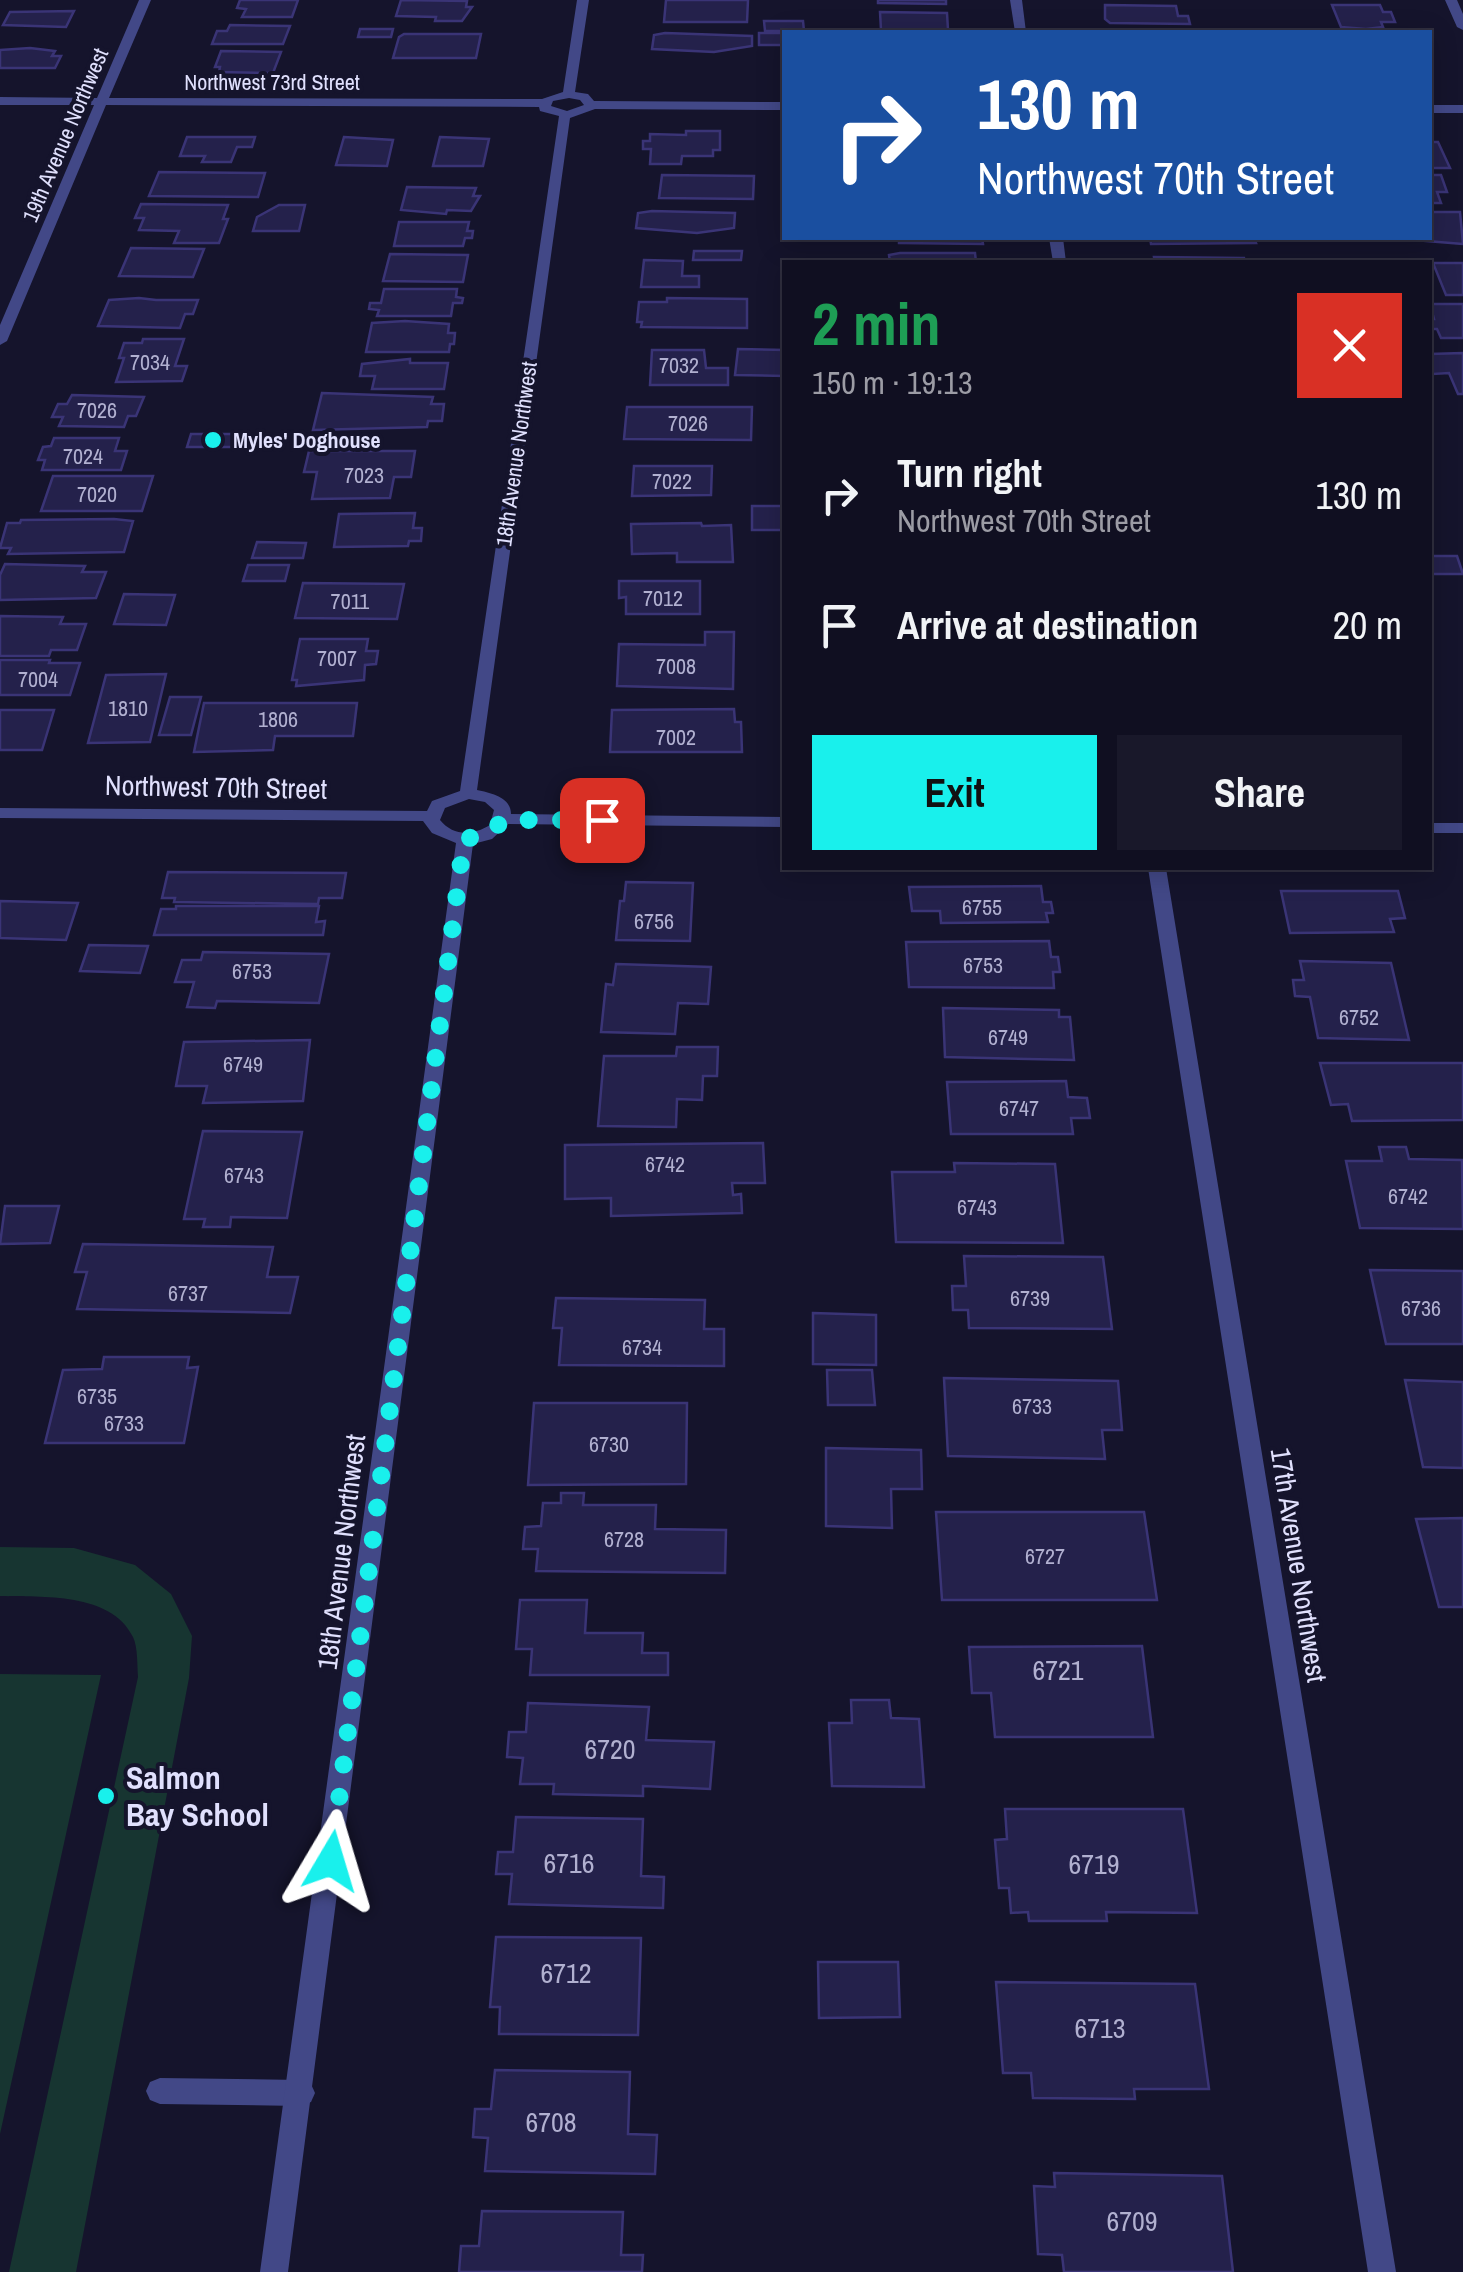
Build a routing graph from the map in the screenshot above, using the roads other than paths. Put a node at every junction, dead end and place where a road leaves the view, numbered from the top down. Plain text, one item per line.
1 (145, 0) edge
2 (583, 0) edge
3 (1016, 0) edge
4 (1451, 0) edge
5 (1463, 27) edge
6 (1021, 30) edge
7 (569, 94) junction
8 (0, 101) edge
9 (100, 102) junction
10 (544, 104) junction
11 (591, 105) junction
12 (782, 106) edge
13 (1432, 109) edge
14 (1463, 109) edge
15 (564, 114) junction
16 (0, 342) edge
17 (468, 794) junction
18 (0, 813) edge
19 (432, 816) junction
20 (503, 820) junction
21 (782, 822) edge
22 (1432, 828) edge
23 (1463, 828) edge
24 (464, 839) junction
25 (1157, 870) edge
26 (160, 2091) dead end
27 (301, 2093) junction
28 (274, 2272) edge
29 (1382, 2272) edge

1 - 9 street, 19th Avenue Northwest
2 - 7 street
3 - 6 street
4 - 5 street
7 - 10 street
7 - 11 street
8 - 9 street, Northwest 73rd Street
9 - 10 street, Northwest 73rd Street
9 - 16 street, 19th Avenue Northwest
10 - 15 street
11 - 12 street
11 - 15 street
13 - 14 street
15 - 17 street, 18th Avenue Northwest
17 - 19 street
17 - 20 street
18 - 19 street, Northwest 70th Street
19 - 24 street
20 - 21 street
20 - 24 street
22 - 23 street
24 - 27 street, 18th Avenue Northwest
25 - 29 street, 17th Avenue Northwest
26 - 27 street
27 - 28 street, 18th Avenue Northwest

